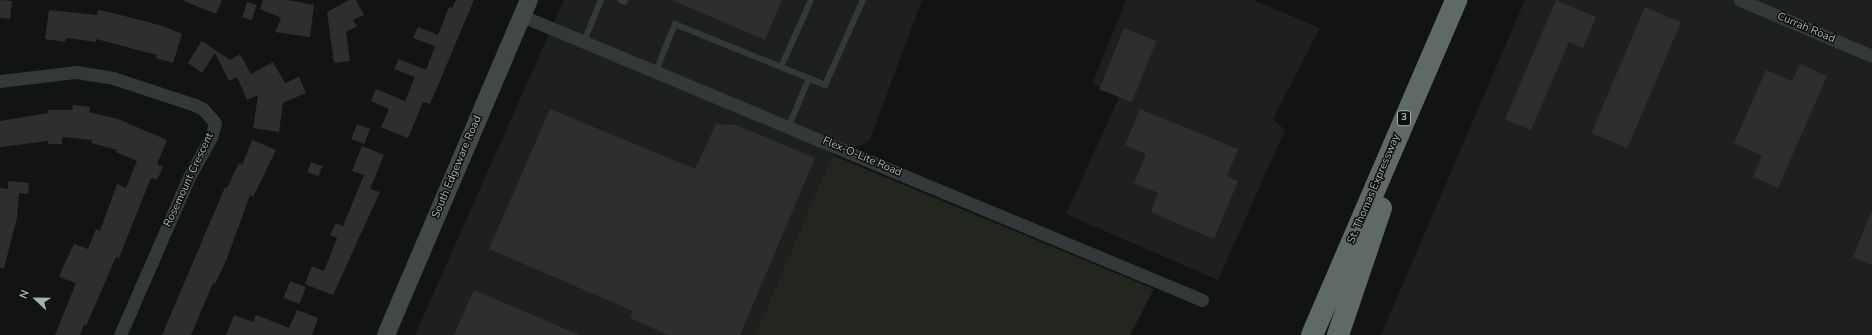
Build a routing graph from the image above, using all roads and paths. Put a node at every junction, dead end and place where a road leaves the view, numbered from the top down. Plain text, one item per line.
1 (601, 0) edge
2 (811, 0) edge
3 (863, 0) edge
4 (1456, 0) edge
5 (1461, 0) edge
6 (1740, 0) edge
7 (526, 8) edge
8 (584, 41) junction
9 (1872, 56) edge
10 (781, 66) junction
11 (656, 71) junction
12 (809, 78) junction
13 (0, 81) edge
14 (789, 126) junction
15 (1353, 237) junction
16 (1202, 300) dead end
17 (120, 335) edge
18 (386, 335) edge
19 (1297, 335) edge
20 (1312, 335) edge
21 (1338, 335) edge

1 - 8 lane
2 - 10 lane
3 - 12 lane
4 - 15 highway, St. Thomas Expressway / 3
5 - 21 highway
6 - 9 street, Currah Road
7 - 8 street, Flex-O-Lite Road
7 - 18 main road, South Edgeware Road
8 - 11 street, Flex-O-Lite Road
10 - 11 lane
10 - 12 lane
11 - 14 street, Flex-O-Lite Road
12 - 14 lane
13 - 17 street, Rosemount Crescent
14 - 16 street, Flex-O-Lite Road
15 - 19 highway
15 - 20 highway, St. Thomas Expressway / 3

